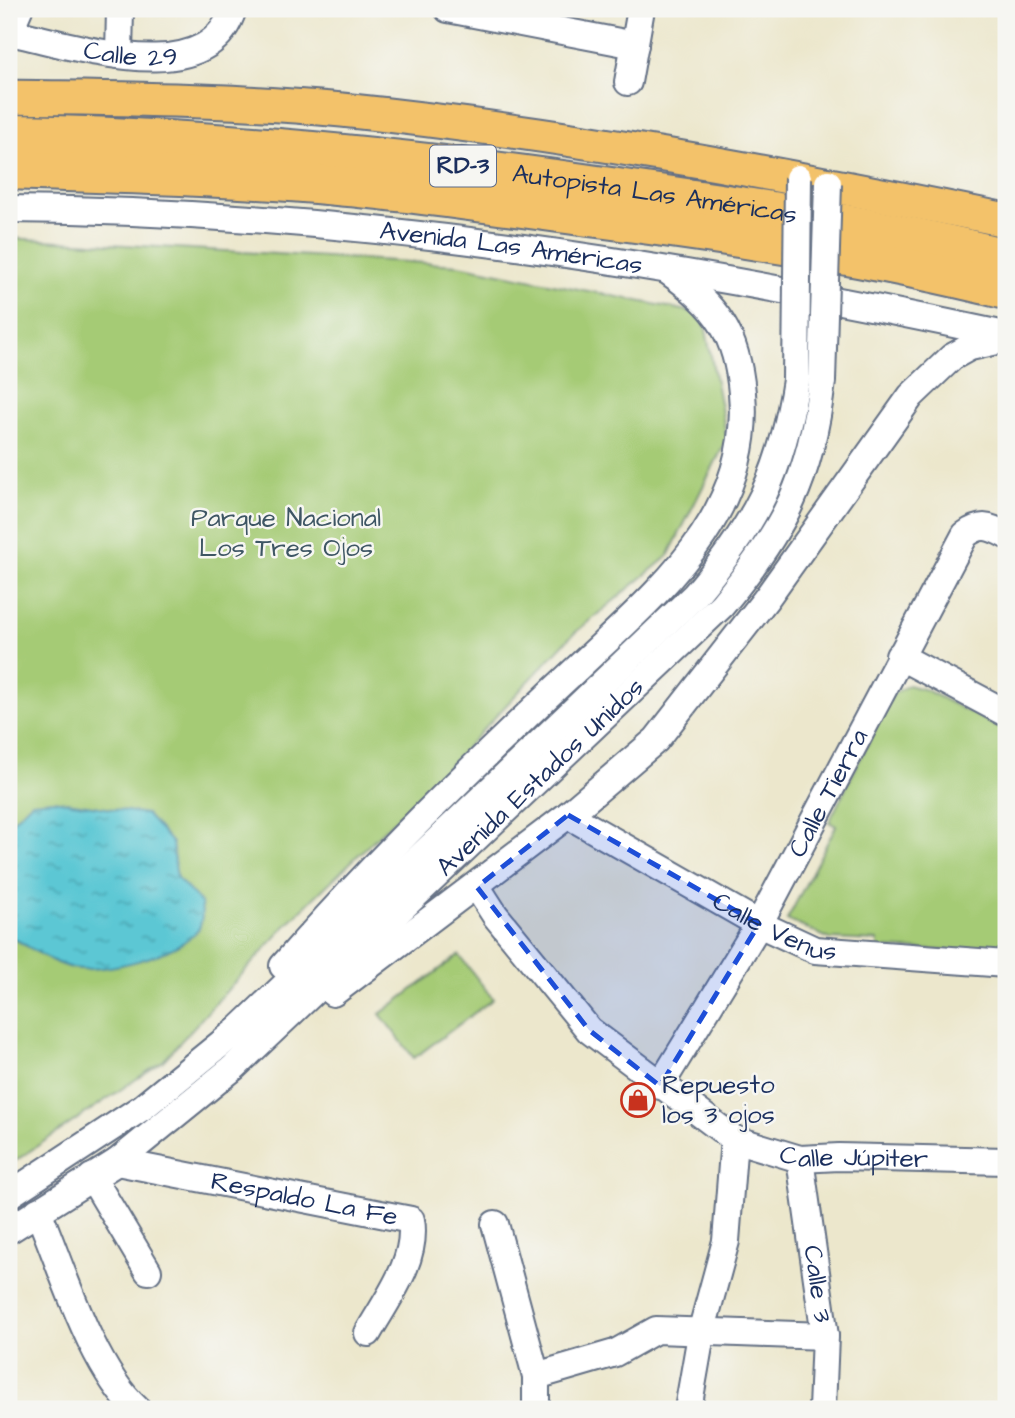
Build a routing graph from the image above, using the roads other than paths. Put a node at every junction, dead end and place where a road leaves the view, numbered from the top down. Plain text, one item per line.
1 (19, 9) edge
2 (120, 9) edge
3 (233, 9) edge
4 (448, 9) edge
5 (642, 9) edge
6 (9, 32) edge
7 (635, 45) junction
8 (119, 55) junction
9 (628, 82) dead end
10 (9, 97) edge
11 (9, 134) edge
12 (9, 170) edge
13 (813, 181) junction
14 (9, 209) edge
15 (1006, 220) edge
16 (1006, 258) edge
17 (669, 272) junction
18 (1006, 290) edge
19 (1006, 337) edge
20 (1006, 535) edge
21 (899, 656) junction
22 (1006, 713) edge
23 (532, 786) junction
24 (568, 815) junction
25 (477, 887) junction
26 (759, 925) junction
27 (1006, 964) edge
28 (200, 1063) junction
29 (234, 1067) junction
30 (660, 1086) junction
31 (734, 1139) junction
32 (800, 1159) junction
33 (1006, 1161) edge
34 (117, 1162) junction
35 (92, 1177) junction
36 (9, 1195) edge
37 (38, 1211) junction
38 (495, 1224) dead end
39 (9, 1230) edge
40 (148, 1271) dead end
41 (702, 1329) junction
42 (368, 1333) dead end
43 (825, 1336) junction
44 (536, 1376) junction
45 (137, 1409) edge
46 (536, 1409) edge
47 (695, 1409) edge
48 (822, 1409) edge

1 - 6 street
2 - 8 street
3 - 8 street, Calle 29
4 - 7 street
5 - 7 street
6 - 8 street, Calle 29
7 - 9 street
10 - 13 main road
11 - 16 highway, Autopista Las Américas / RD-3
12 - 18 highway, Autopista Las Américas / RD-3
13 - 15 main road
13 - 23 street, Avenida Estados Unidos, bridge
13 - 28 street, Avenida Estados Unidos, bridge
14 - 17 street, Avenida Las Américas
17 - 19 street, Avenida Las Américas
17 - 28 street
19 - 24 street
20 - 21 street, Calle Tierra
21 - 22 street
21 - 26 street, Calle Tierra
23 - 25 street
23 - 29 street, Avenida Estados Unidos
24 - 25 street
24 - 26 street, Calle Venus
25 - 29 street
25 - 30 street, Calle Júpiter
26 - 27 street, Calle Venus
26 - 30 street, Calle Tierra
28 - 36 street, Avenida Estados Unidos
29 - 34 street, Avenida Estados Unidos
30 - 31 street, Calle Júpiter
31 - 32 street, Calle Júpiter
31 - 41 street
32 - 33 street, Calle Júpiter
32 - 43 street, Calle 3
34 - 35 street, Avenida Estados Unidos
34 - 42 street, Respaldo La Fe
35 - 37 street, Avenida Estados Unidos
35 - 40 street
37 - 39 street, Avenida Estados Unidos
37 - 45 street
38 - 44 street
41 - 43 street
41 - 44 street
41 - 47 street
43 - 48 street, Calle 3
44 - 46 street

